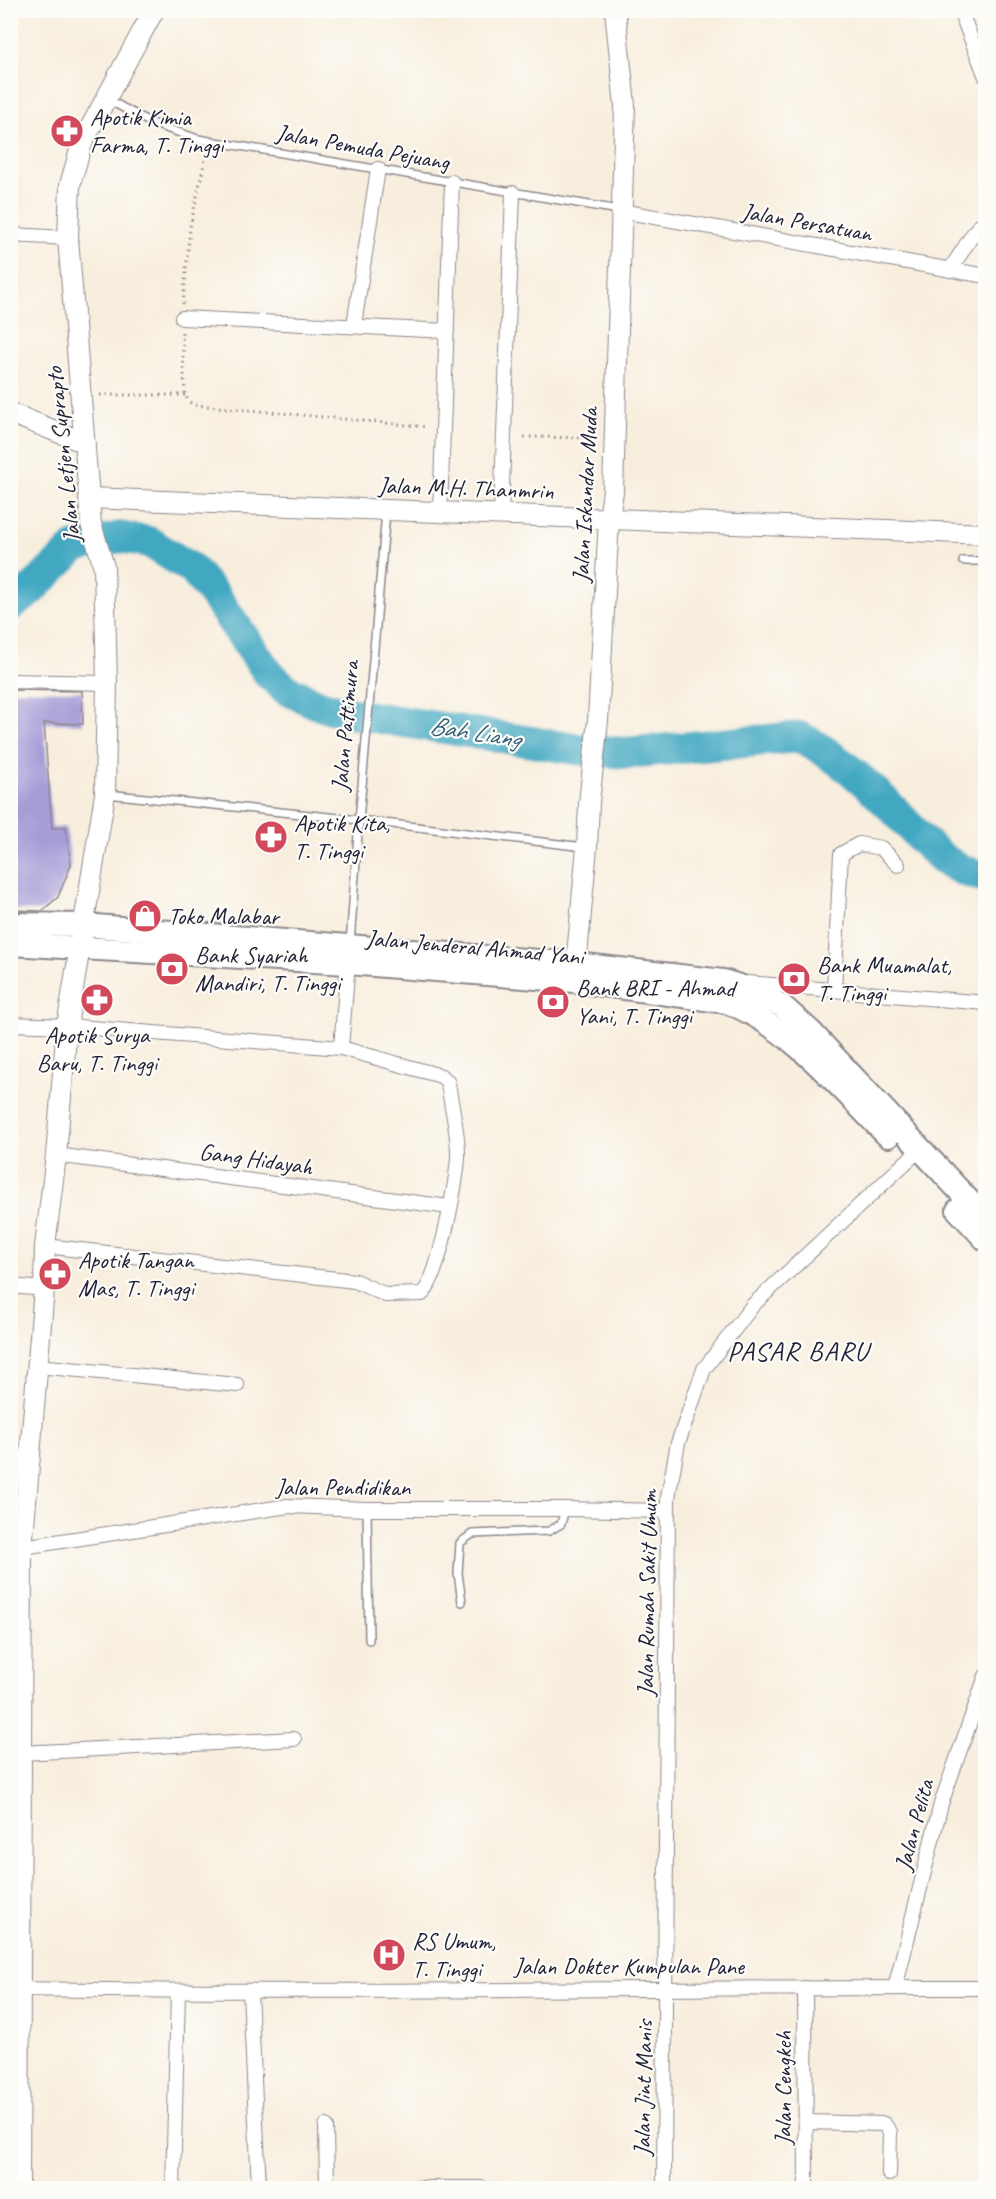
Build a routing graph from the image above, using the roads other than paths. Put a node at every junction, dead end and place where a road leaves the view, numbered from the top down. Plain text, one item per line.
1 (154, 10) edge
2 (615, 10) edge
3 (960, 10) edge
4 (986, 77) edge
5 (106, 99) junction
6 (378, 169) junction
7 (452, 182) junction
8 (513, 193) junction
9 (621, 211) junction
10 (986, 220) edge
11 (10, 235) edge
12 (68, 238) junction
13 (950, 270) junction
14 (986, 276) edge
15 (182, 318) road end
16 (354, 326) junction
17 (447, 331) junction
18 (10, 413) edge
19 (85, 443) junction
20 (89, 498) junction
21 (386, 510) junction
22 (440, 512) junction
23 (501, 514) junction
24 (609, 519) junction
25 (986, 534) edge
26 (963, 561) dead end
27 (986, 561) edge
28 (10, 681) edge
29 (107, 683) junction
30 (105, 794) junction
31 (359, 820) junction
32 (587, 848) junction
33 (898, 865) dead end
34 (10, 924) edge
35 (83, 925) junction
36 (10, 944) edge
37 (79, 948) junction
38 (349, 955) junction
39 (575, 972) junction
40 (723, 981) junction
41 (834, 990) junction
42 (986, 1003) edge
43 (10, 1024) edge
44 (67, 1026) junction
45 (341, 1048) junction
46 (915, 1153) junction
47 (56, 1155) junction
48 (449, 1207) junction
49 (986, 1219) edge
50 (986, 1240) edge
51 (45, 1246) junction
52 (10, 1286) edge
53 (44, 1289) junction
54 (37, 1366) junction
55 (237, 1385) dead end
56 (368, 1509) junction
57 (565, 1509) junction
58 (668, 1511) junction
59 (16, 1549) edge
60 (462, 1602) dead end
61 (369, 1640) dead end
62 (986, 1676) edge
63 (983, 1690) edge
64 (16, 1705) edge
65 (294, 1739) dead end
66 (18, 1742) edge
67 (667, 1987) junction
68 (805, 1988) junction
69 (895, 1988) junction
70 (986, 1988) edge
71 (20, 1989) junction
72 (250, 1991) junction
73 (178, 1992) junction
74 (15, 2044) edge
75 (806, 2122) junction
76 (326, 2126) dead end
77 (890, 2174) dead end
78 (16, 2182) edge
79 (173, 2188) edge
80 (259, 2188) edge
81 (327, 2188) edge
82 (398, 2188) edge
83 (482, 2188) edge
84 (664, 2188) edge
85 (806, 2188) edge

1 - 5 main road, Jalan Letjen Suprapto
2 - 9 main road, Jalan Iskandar Muda
3 - 4 street
5 - 6 lane, Jalan Pemuda Pejuang
5 - 12 main road, Jalan Letjen Suprapto
6 - 7 lane, Jalan Pemuda Pejuang
6 - 16 street
7 - 8 lane, Jalan Pemuda Pejuang
7 - 17 street
8 - 9 lane, Jalan Pemuda Pejuang
8 - 23 street
9 - 13 street, Jalan Persatuan
9 - 24 main road, Jalan Iskandar Muda
10 - 13 street
11 - 12 street
12 - 19 main road, Jalan Letjen Suprapto
13 - 14 street, Jalan Persatuan
15 - 16 street
16 - 17 street
17 - 22 street
18 - 19 main road
19 - 20 main road, Jalan Letjen Suprapto
20 - 21 main road, Jalan M.H. Thanmrin
20 - 29 main road, Jalan Letjen Suprapto
21 - 22 main road, Jalan M.H. Thanmrin
21 - 31 lane, Jalan Pattimura
22 - 23 main road, Jalan M.H. Thanmrin
23 - 24 main road, Jalan M.H. Thanmrin
24 - 25 main road, Jalan M.H. Thanmrin
24 - 32 main road, Jalan Iskandar Muda
26 - 27 lane
28 - 29 street
29 - 30 main road, Jalan Letjen Suprapto
30 - 31 lane
30 - 35 main road, Jalan Letjen Suprapto
31 - 32 lane
31 - 38 lane, Jalan Pattimura
32 - 39 main road, Jalan Iskandar Muda
33 - 41 street
34 - 35 main road, Jalan Jenderal Ahmad Yani
35 - 37 main road, Jalan Letjen Suprapto
35 - 38 main road, Jalan Jenderal Ahmad Yani
36 - 37 main road, Jalan Jenderal Ahmad Yani
37 - 38 main road, Jalan Jenderal Ahmad Yani
37 - 44 main road, Jalan Letjen Suprapto
38 - 39 main road, Jalan Jenderal Ahmad Yani
38 - 45 street, Jalan Pattimura
39 - 40 main road, Jalan Jenderal Ahmad Yani
39 - 46 main road, Jalan Jenderal Ahmad Yani
40 - 41 street
40 - 46 main road, Jalan Jenderal Ahmad Yani
41 - 42 street
43 - 44 street
44 - 45 street
44 - 47 main road, Jalan Letjen Suprapto
45 - 48 street
46 - 49 main road, Jalan Jenderal Ahmad Yani
46 - 50 main road, Jalan Jenderal Ahmad Yani
46 - 58 street, Jalan Rumah Sakit Umum
47 - 48 street, Gang Hidayah
47 - 51 main road, Jalan Letjen Suprapto
48 - 51 street
51 - 53 main road, Jalan Letjen Suprapto
52 - 53 street
53 - 54 main road, Jalan Letjen Suprapto
54 - 55 street
54 - 59 main road, Jalan Letjen Suprapto
56 - 57 street, Jalan Pendidikan
56 - 59 street, Jalan Pendidikan
56 - 61 lane
57 - 58 street, Jalan Pendidikan
57 - 60 lane
58 - 67 street, Jalan Rumah Sakit Umum
59 - 64 main road, Jalan Letjen Suprapto
62 - 63 street, Jalan Pelita
63 - 69 street, Jalan Pelita
64 - 66 main road, Jalan Letjen Suprapto
65 - 66 street
66 - 71 main road, Jalan Letjen Suprapto
67 - 68 street, Jalan Dokter Kumpulan Pane
67 - 72 street, Jalan Dokter Kumpulan Pane
67 - 84 street, Jalan Jint Manis
68 - 69 street, Jalan Dokter Kumpulan Pane
68 - 75 street, Jalan Cengkeh
69 - 70 street, Jalan Dokter Kumpulan Pane
71 - 73 street, Jalan Dokter Kumpulan Pane
71 - 74 main road, Jalan Letjen Suprapto
72 - 73 street, Jalan Dokter Kumpulan Pane
72 - 80 street
73 - 79 street
74 - 78 main road, Jalan Letjen Suprapto
75 - 77 street
75 - 85 street, Jalan Cengkeh
76 - 81 street
82 - 83 street

